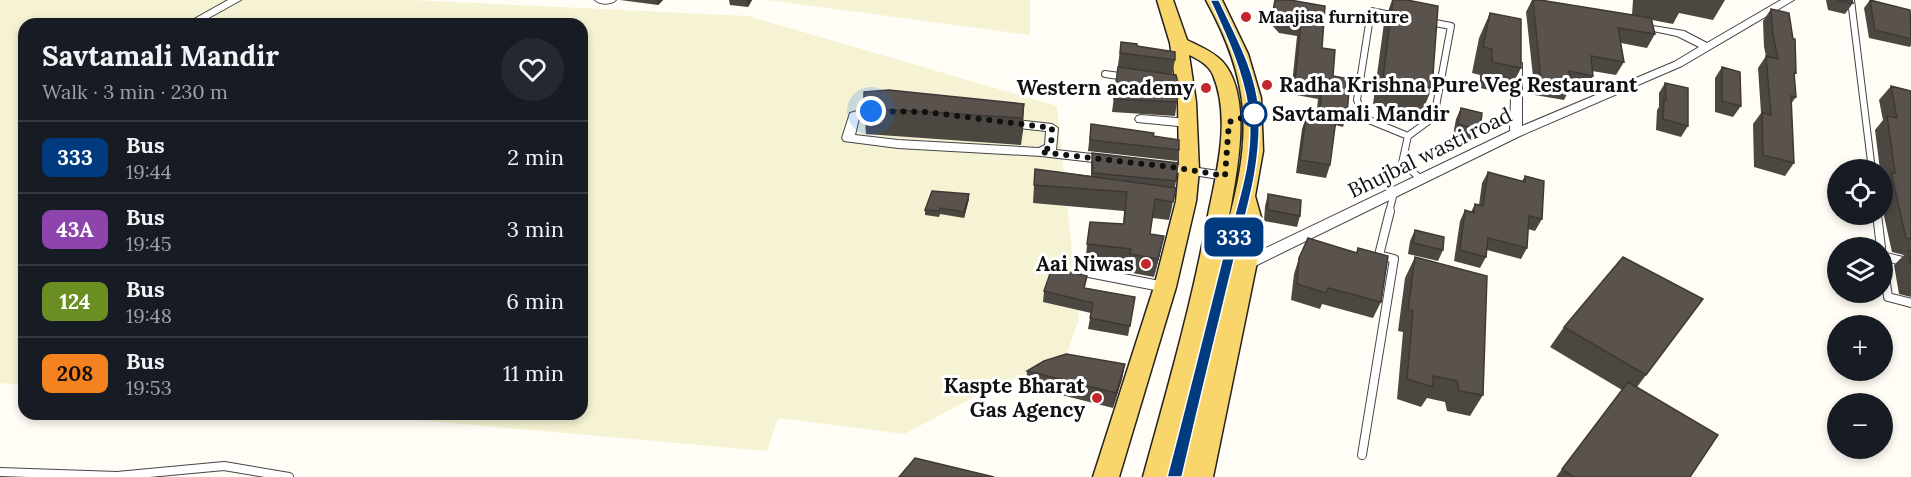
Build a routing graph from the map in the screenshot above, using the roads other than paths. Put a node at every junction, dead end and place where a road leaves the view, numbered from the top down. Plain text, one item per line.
1 (236, 0) edge
2 (600, 0) edge
3 (611, 0) edge
4 (1165, 0) edge
5 (1214, 0) edge
6 (1789, 0) edge
7 (1851, 0) edge
8 (202, 18) edge
9 (1405, 18) edge
10 (1428, 22) edge
11 (1621, 22) edge
12 (1179, 43) junction
13 (1706, 47) junction
14 (1516, 51) edge
15 (1105, 74) dead end
16 (1139, 79) edge
17 (1183, 99) junction
18 (1140, 119) dead end
19 (1516, 133) junction
20 (1408, 136) junction
21 (1041, 152) junction
22 (1871, 159) edge
23 (1122, 161) edge
24 (1145, 164) edge
25 (1189, 170) junction
26 (1225, 176) junction
27 (1421, 179) junction
28 (1394, 193) junction
29 (1231, 254) junction
30 (1893, 259) edge
31 (1911, 263) edge
32 (1088, 272) dead end
33 (1166, 287) junction
34 (1893, 298) edge
35 (1911, 303) edge
36 (1362, 455) dead end
37 (0, 472) edge
38 (289, 477) edge
39 (1106, 477) edge
40 (1156, 477) edge
41 (1174, 477) edge
42 (1200, 477) edge

1 - 8 street
2 - 3 street
4 - 12 main road
5 - 29 main road
6 - 13 street, Bhujbal wasti road
7 - 22 lane
9 - 20 lane
10 - 20 lane
11 - 13 street
12 - 17 main road
12 - 26 main road
13 - 19 street, Bhujbal wasti road
14 - 19 street
15 - 16 lane
17 - 18 street
17 - 25 main road
19 - 27 street, Bhujbal wasti road
20 - 27 lane
21 - 21 street
21 - 23 street
24 - 25 street
25 - 26 street
25 - 33 main road
26 - 29 main road
27 - 28 street, Bhujbal wasti road
28 - 29 street, Bhujbal wasti road
28 - 36 lane
29 - 40 main road
29 - 41 main road
29 - 42 main road
30 - 31 lane
32 - 33 street
33 - 39 main road
34 - 35 lane
37 - 38 lane

